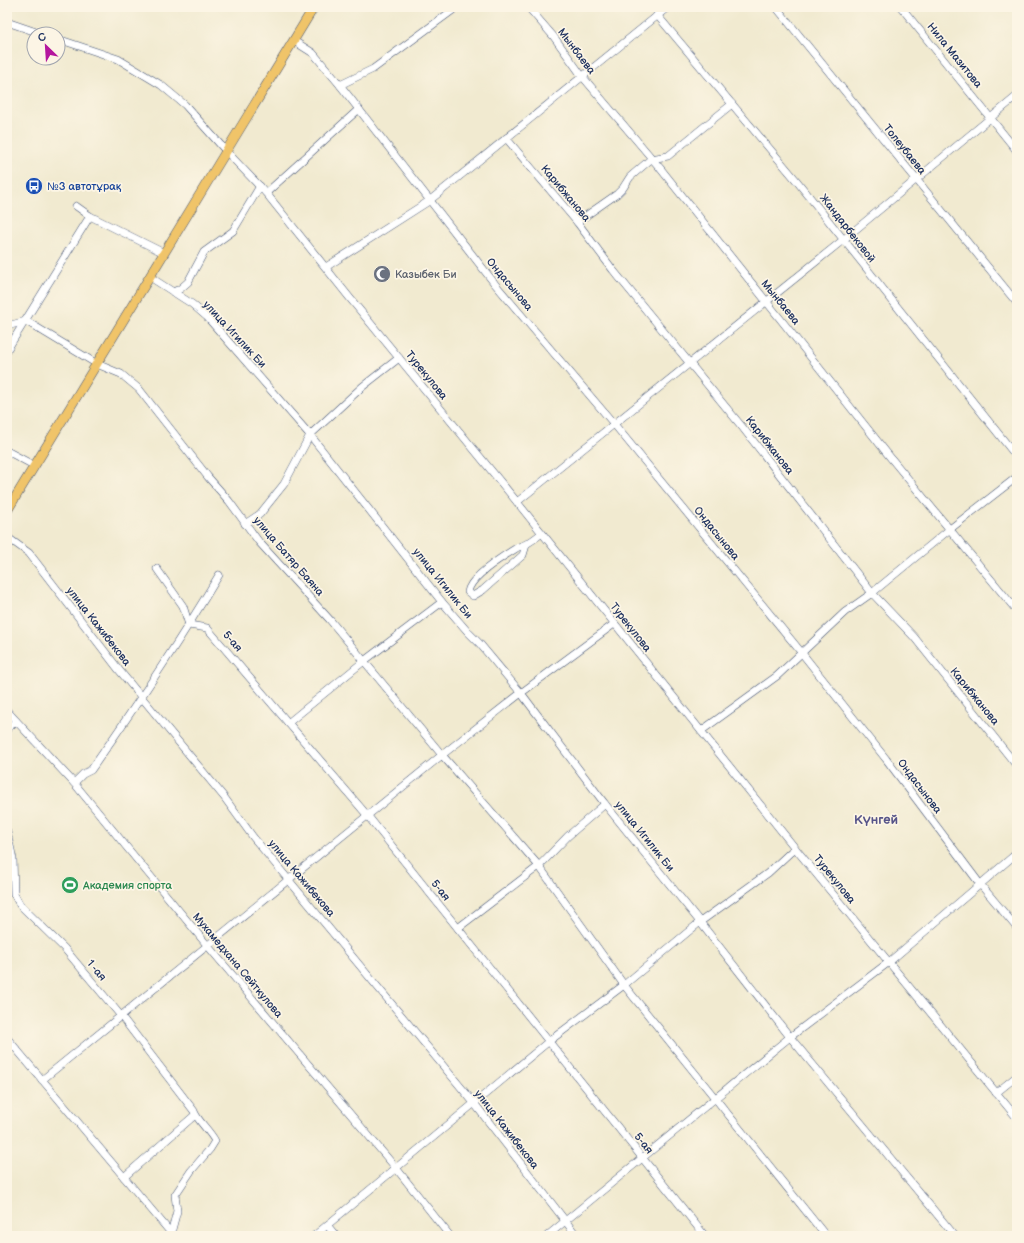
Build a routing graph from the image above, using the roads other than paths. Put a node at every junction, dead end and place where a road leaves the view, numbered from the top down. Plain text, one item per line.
1 (314, 7) edge
2 (457, 7) edge
3 (528, 7) edge
4 (668, 7) edge
5 (776, 7) edge
6 (901, 7) edge
7 (657, 15) junction
8 (7, 22) edge
9 (26, 29) edge
10 (294, 40) junction
11 (66, 42) edge
12 (582, 76) junction
13 (340, 85) junction
14 (1017, 96) edge
15 (732, 104) junction
16 (359, 109) junction
17 (991, 118) junction
18 (506, 138) junction
19 (226, 151) junction
20 (1017, 151) edge
21 (651, 159) junction
22 (916, 180) junction
23 (260, 186) junction
24 (266, 193) junction
25 (430, 201) junction
26 (76, 206) dead end
27 (90, 216) junction
28 (577, 222) junction
29 (843, 240) junction
30 (164, 253) junction
31 (326, 267) junction
32 (150, 277) junction
33 (173, 292) junction
34 (766, 301) junction
35 (1017, 303) edge
36 (26, 321) junction
37 (7, 326) edge
38 (7, 350) edge
39 (399, 358) junction
40 (689, 363) junction
41 (97, 364) junction
42 (614, 424) junction
43 (310, 435) junction
44 (7, 451) edge
45 (1017, 457) edge
46 (35, 466) junction
47 (1017, 477) edge
48 (517, 502) junction
49 (7, 511) edge
50 (245, 524) junction
51 (950, 529) junction
52 (542, 533) junction
53 (7, 537) edge
54 (526, 545) junction
55 (157, 569) dead end
56 (219, 575) dead end
57 (872, 593) junction
58 (442, 602) junction
59 (1017, 611) edge
60 (614, 624) junction
61 (189, 625) junction
62 (801, 652) junction
63 (364, 661) junction
64 (521, 693) junction
65 (142, 697) junction
66 (7, 711) edge
67 (16, 721) junction
68 (288, 723) junction
69 (7, 729) edge
70 (701, 731) junction
71 (442, 755) junction
72 (1017, 766) edge
73 (74, 783) junction
74 (605, 804) junction
75 (367, 815) junction
76 (7, 832) edge
77 (795, 848) junction
78 (1017, 853) edge
79 (538, 866) junction
80 (289, 879) junction
81 (980, 884) junction
82 (700, 922) junction
83 (458, 928) junction
84 (1017, 928) edge
85 (207, 945) junction
86 (889, 962) junction
87 (624, 985) junction
88 (121, 1016) junction
89 (790, 1037) junction
90 (7, 1038) edge
91 (548, 1042) junction
92 (1017, 1077) edge
93 (42, 1080) junction
94 (996, 1093) junction
95 (715, 1099) junction
96 (474, 1103) junction
97 (195, 1115) junction
98 (1017, 1118) edge
99 (642, 1159) junction
100 (396, 1168) junction
101 (124, 1177) junction
102 (565, 1221) junction
103 (327, 1225) junction
104 (172, 1235) edge
105 (314, 1236) edge
106 (336, 1236) edge
107 (450, 1236) edge
108 (547, 1236) edge
109 (577, 1236) edge
110 (705, 1236) edge
111 (826, 1236) edge
112 (955, 1236) edge

1 - 10 main road
2 - 13 street
3 - 12 street, Мынбаева
4 - 7 street
5 - 22 street, Толеубаева
6 - 17 street, Нила Мазитова
7 - 12 street
7 - 15 street, Жандарбековой
8 - 9 street
10 - 13 street, Ондасынова
10 - 19 main road
11 - 19 street, Турекулова
12 - 18 street
12 - 21 street, Мынбаева
13 - 16 street, Ондасынова
14 - 17 street
15 - 21 street
15 - 29 street, Жандарбековой
16 - 24 street
16 - 25 street, Ондасынова
17 - 20 street, Нила Мазитова
17 - 22 street
18 - 25 street
18 - 28 street, Карибжанова
19 - 23 street, Турекулова
19 - 30 main road
21 - 28 street
21 - 34 street, Мынбаева
22 - 29 street
22 - 35 street, Толеубаева
23 - 24 street, Турекулова
23 - 33 street
24 - 31 street, Турекулова
25 - 31 street
25 - 42 street, Ондасынова
26 - 27 street
27 - 30 street
27 - 36 street
28 - 40 street, Карибжанова
29 - 34 street
29 - 45 street, Жандарбековой
30 - 32 main road
31 - 39 street, Турекулова
32 - 33 street, улица Игилик Би
32 - 41 main road
33 - 43 street, улица Игилик Би
34 - 40 street
34 - 51 street, Мынбаева
36 - 37 street
36 - 38 street
36 - 41 street, улица Батяр Баяна
39 - 43 street
39 - 48 street, Турекулова
40 - 42 street
40 - 57 street, Карибжанова
41 - 46 main road
41 - 50 street, улица Батяр Баяна
42 - 48 street
42 - 62 street, Ондасынова
43 - 50 street
43 - 58 street, улица Игилик Би
44 - 46 street
46 - 49 main road
47 - 51 street
48 - 52 street, Турекулова
50 - 63 street, улица Батяр Баяна
51 - 57 street
51 - 59 street, Мынбаева
52 - 54 street
52 - 60 street, Турекулова
53 - 65 street, улица Кажибекова
54 - 54 street
55 - 61 street
56 - 61 street
57 - 62 street
57 - 72 street, Карибжанова
58 - 63 street
58 - 64 street, улица Игилик Би
60 - 64 street
60 - 70 street, Турекулова
61 - 65 street
61 - 68 street, 5-ая
62 - 70 street
62 - 81 street, Ондасынова
63 - 68 street
63 - 71 street, улица Батяр Баяна
64 - 71 street
64 - 74 street, улица Игилик Би
65 - 73 street
65 - 80 street, улица Кажибекова
66 - 67 street, Мухамедхана Сейткулова
67 - 69 street
67 - 73 street, Мухамедхана Сейткулова
68 - 75 street, 5-ая
70 - 77 street, Турекулова
71 - 75 street
71 - 79 street, улица Батяр Баяна
73 - 85 street, Мухамедхана Сейткулова
74 - 79 street
74 - 82 street, улица Игилик Би
75 - 80 street
75 - 83 street, 5-ая
76 - 88 street, 1 -ая
77 - 82 street
77 - 86 street, Турекулова
78 - 81 street
79 - 83 street
79 - 87 street, улица Батяр Баяна
80 - 85 street
80 - 96 street, улица Кажибекова
81 - 84 street, Ондасынова
81 - 86 street
82 - 87 street
82 - 89 street, улица Игилик Би
83 - 91 street, 5-ая
85 - 88 street
85 - 100 street, Мухамедхана Сейткулова
86 - 89 street
86 - 94 street, Турекулова
87 - 91 street
87 - 95 street, улица Батяр Баяна
88 - 93 street
88 - 97 street, 1 -ая
89 - 95 street
89 - 112 street, улица Игилик Би
90 - 93 street
91 - 96 street
91 - 99 street, 5-ая
92 - 94 street
93 - 101 street
94 - 98 street, Турекулова
95 - 99 street
95 - 111 street, улица Батяр Баяна
96 - 100 street
96 - 102 street, улица Кажибекова
97 - 101 street
97 - 104 street, 1 -ая
99 - 102 street
99 - 110 street, 5-ая
100 - 103 street
100 - 107 street, Мухамедхана Сейткулова
101 - 104 street
102 - 108 street
102 - 109 street, улица Кажибекова
103 - 105 street
103 - 106 street

